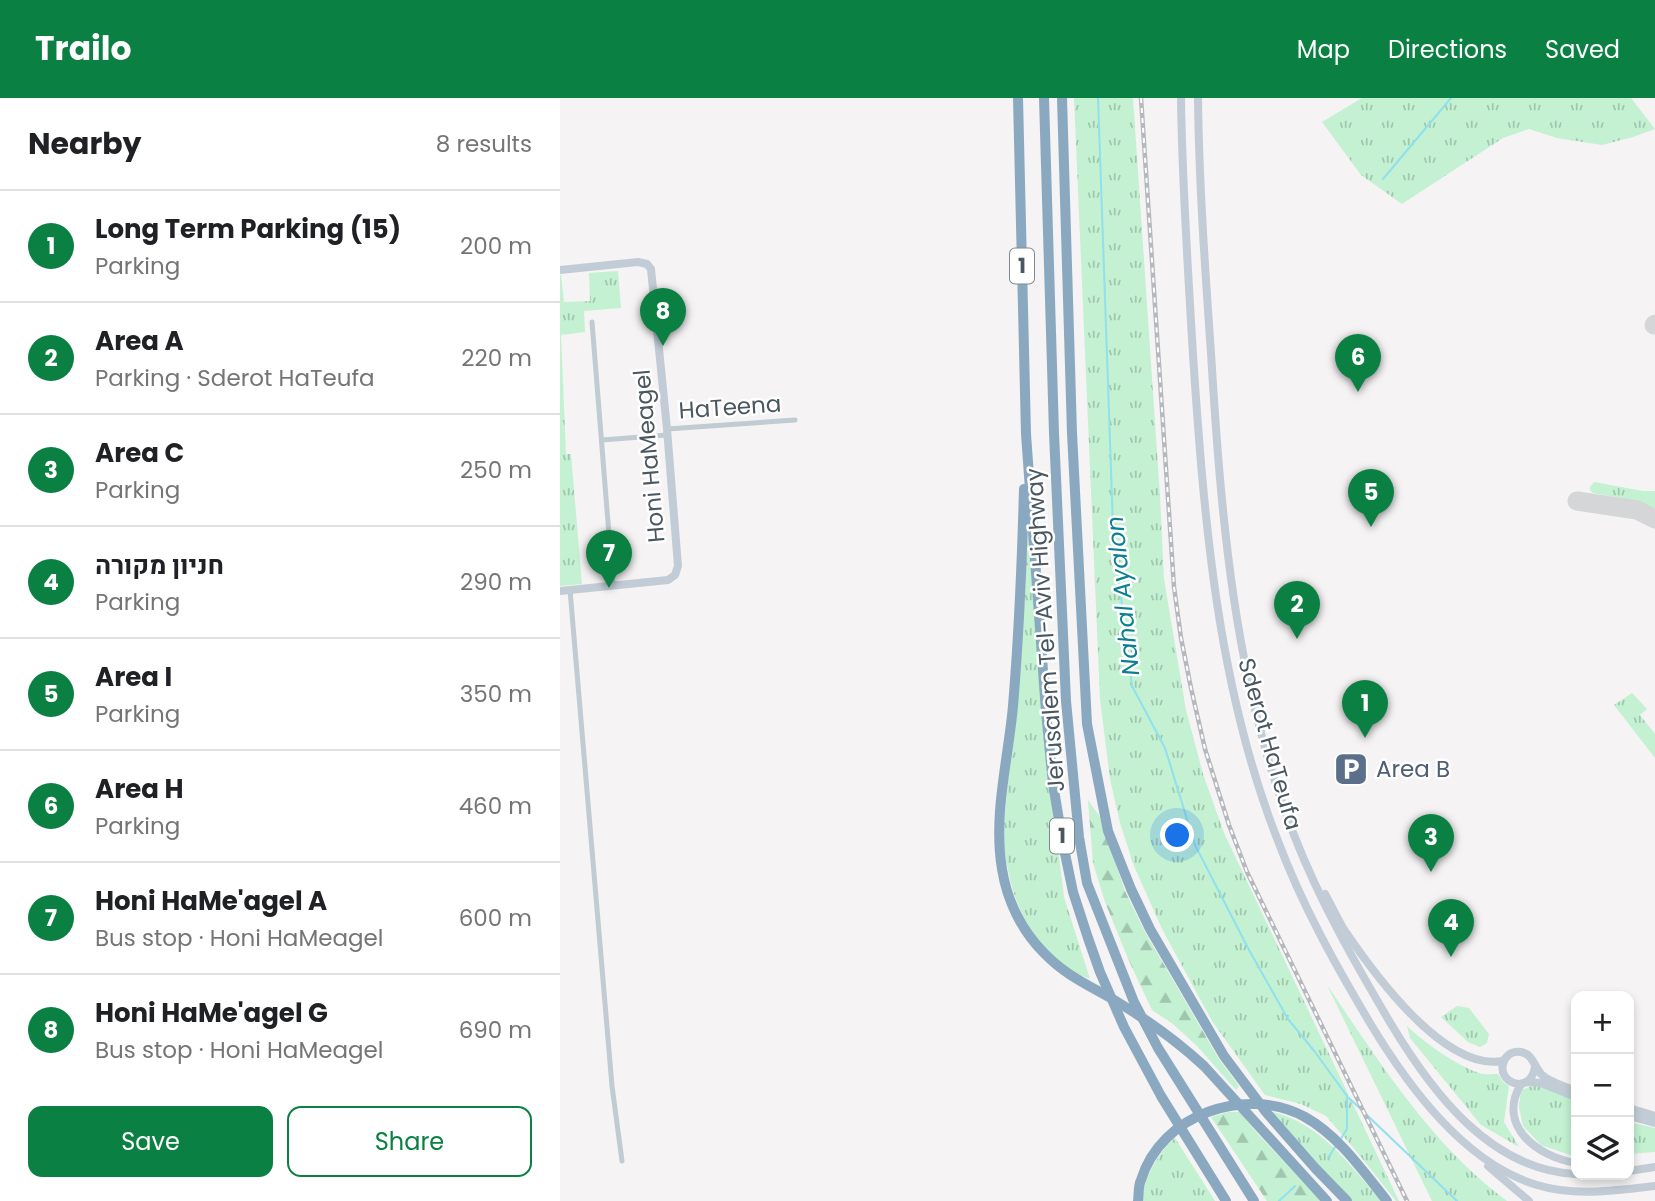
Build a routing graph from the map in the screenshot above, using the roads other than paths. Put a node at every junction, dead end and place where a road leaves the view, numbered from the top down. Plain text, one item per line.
1 (1018, 98) edge
2 (1044, 98) edge
3 (1062, 98) edge
4 (1181, 98) edge
5 (1198, 98) edge
6 (560, 270) edge
7 (592, 322) dead end
8 (795, 419) dead end
9 (667, 432) junction
10 (1026, 434) junction
11 (602, 440) junction
12 (613, 585) junction
13 (565, 591) edge
14 (1302, 855) junction
15 (1503, 1061) junction
16 (1535, 1066) junction
17 (1523, 1083) junction
18 (1571, 1089) edge
19 (1571, 1095) edge
20 (1634, 1110) edge
21 (1655, 1116) edge
22 (1633, 1117) edge
23 (1655, 1123) edge
24 (1448, 1127) junction
25 (622, 1161) dead end
26 (1571, 1162) edge
27 (1655, 1167) edge
28 (1634, 1168) edge
29 (1571, 1174) edge
30 (1655, 1186) edge
31 (1251, 1196) edge
32 (1138, 1201) edge
33 (1226, 1201) edge
34 (1327, 1201) edge
35 (1347, 1201) edge
36 (1387, 1201) edge
37 (1530, 1201) edge

1 - 10 highway, Jerusalem Tel-Aviv Highway / 1
2 - 31 highway, Jerusalem Tel-Aviv Highway / 1
3 - 35 highway
4 - 24 main road, Sderot HaTeufa
5 - 14 main road, Sderot HaTeufa
6 - 9 main road, Honi HaMeagel
7 - 11 street
8 - 9 street, HaTeena
9 - 11 street, HaTeena
9 - 12 main road, Honi HaMeagel
10 - 33 highway, Jerusalem Tel-Aviv Highway / 1
10 - 34 highway
11 - 12 street
12 - 13 main road, Honi HaMeagel
13 - 25 street
14 - 15 main road
14 - 29 main road, Sderot HaTeufa
15 - 16 main road
15 - 17 main road
16 - 17 main road
16 - 18 main road
17 - 19 main road
17 - 26 main road
20 - 21 main road
22 - 23 main road
24 - 30 main road, Sderot HaTeufa
24 - 37 main road
27 - 28 main road
32 - 36 highway

